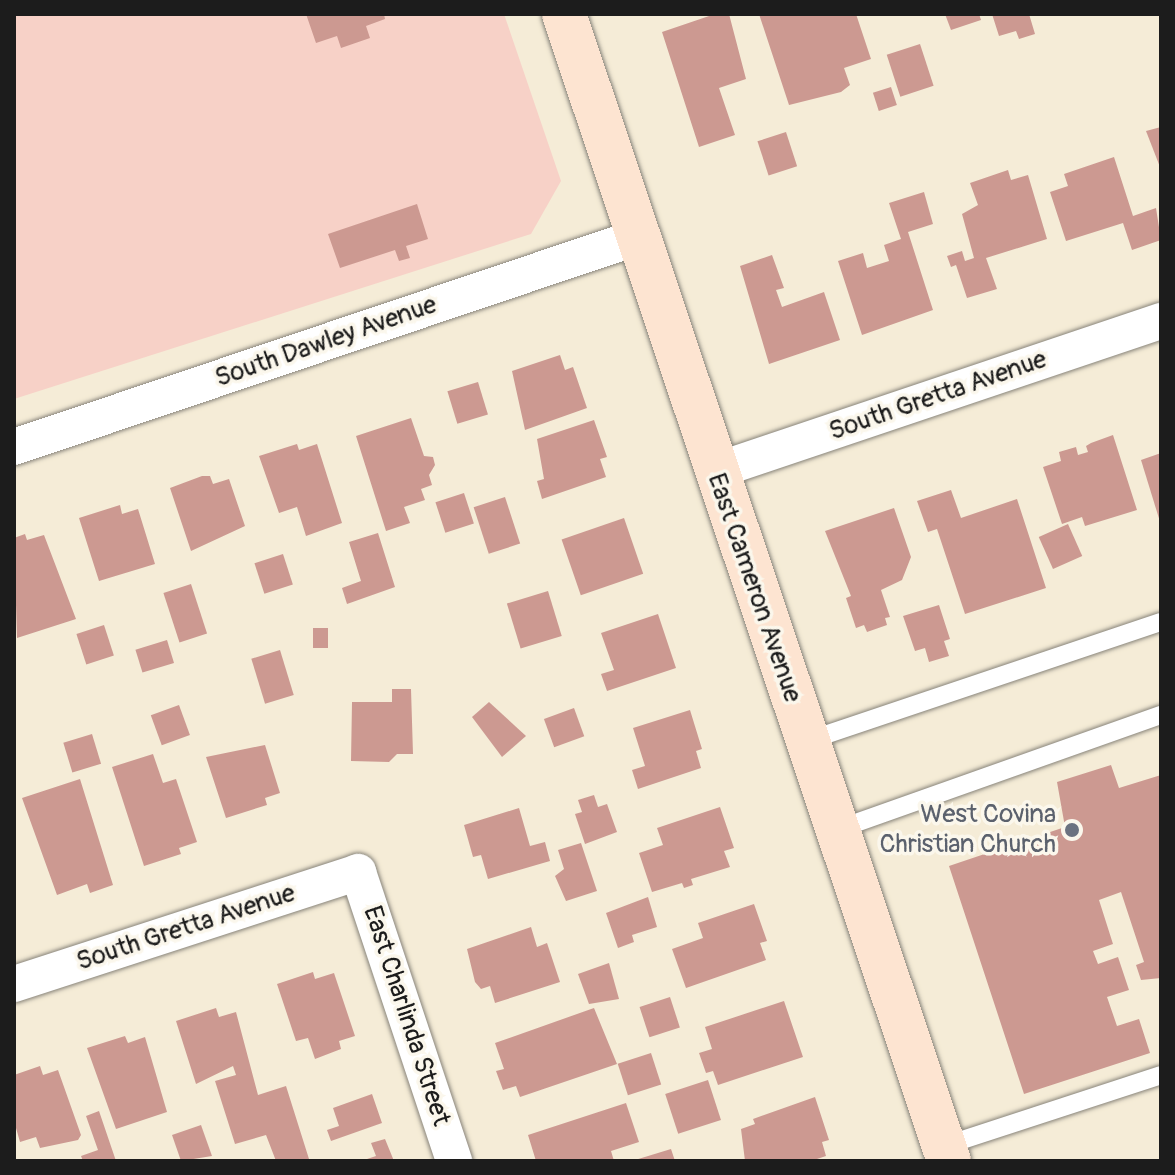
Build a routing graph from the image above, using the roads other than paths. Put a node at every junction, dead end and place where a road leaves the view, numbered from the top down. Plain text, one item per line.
1 (564, 14) edge
2 (638, 237) junction
3 (1161, 321) edge
4 (14, 447) edge
5 (715, 471) junction
6 (1161, 622) edge
7 (1161, 715) edge
8 (806, 741) junction
9 (836, 830) junction
10 (358, 872) joint
11 (14, 984) edge
12 (1161, 1075) edge
13 (946, 1153) edge
14 (454, 1161) edge

1 - 2 main road, East Cameron Avenue
2 - 4 street, South Dawley Avenue
2 - 5 main road, East Cameron Avenue
3 - 5 street, South Gretta Avenue
5 - 8 main road, East Cameron Avenue
6 - 8 lane
7 - 9 lane
8 - 9 main road, East Cameron Avenue
9 - 13 main road, East Cameron Avenue
10 - 11 street, South Gretta Avenue
10 - 14 street, East Charlinda Street
12 - 13 lane

